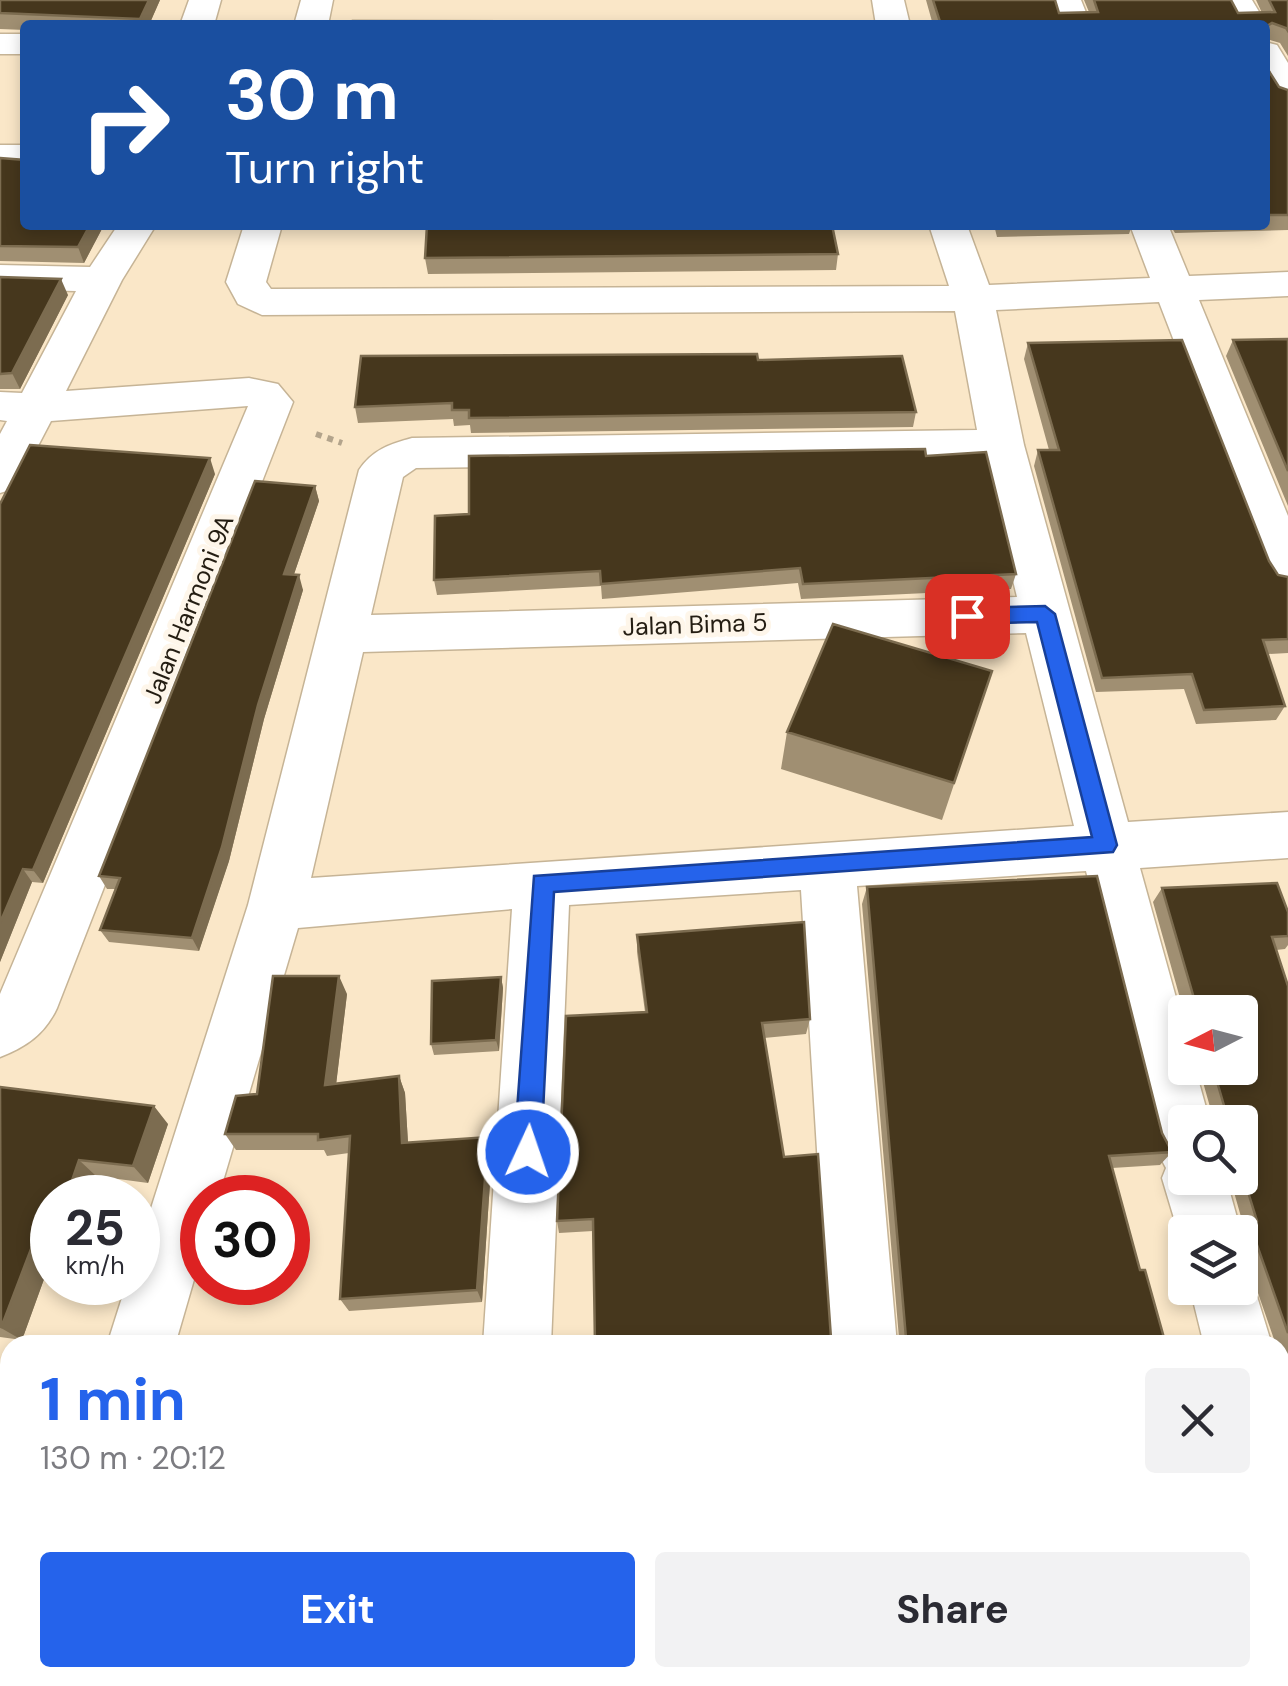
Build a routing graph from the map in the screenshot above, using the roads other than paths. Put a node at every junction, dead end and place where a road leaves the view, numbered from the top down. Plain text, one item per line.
1 (1270, 61) edge
2 (1288, 94) edge
3 (135, 230) edge
4 (261, 230) edge
5 (950, 230) edge
6 (1151, 230) edge
7 (0, 276) edge
8 (102, 280) junction
9 (1288, 284) edge
10 (1172, 287) junction
11 (974, 298) junction
12 (17, 407) edge
13 (1002, 445) junction
14 (0, 477) edge
15 (1288, 574) edge
16 (1045, 614) junction
17 (344, 634) junction
18 (1288, 836) edge
19 (1105, 845) junction
20 (828, 864) junction
21 (542, 883) junction
22 (276, 905) junction
23 (0, 1030) edge
24 (1174, 1105) edge
25 (1227, 1305) edge
26 (144, 1335) edge
27 (518, 1335) edge
28 (862, 1335) edge
29 (1235, 1335) edge

1 - 2 street
3 - 8 street
4 - 11 street
5 - 11 street
6 - 10 street
7 - 8 street
8 - 12 street
9 - 10 street
10 - 11 street
10 - 15 street
11 - 13 street
12 - 14 street
12 - 23 street, Jalan Harmoni 9A
13 - 16 street
13 - 17 street
16 - 17 street, Jalan Bima 5
16 - 19 street
17 - 22 street
18 - 19 street
19 - 20 street
19 - 24 street
20 - 21 street
20 - 28 street
21 - 22 street
21 - 27 street
22 - 26 street
25 - 29 street

